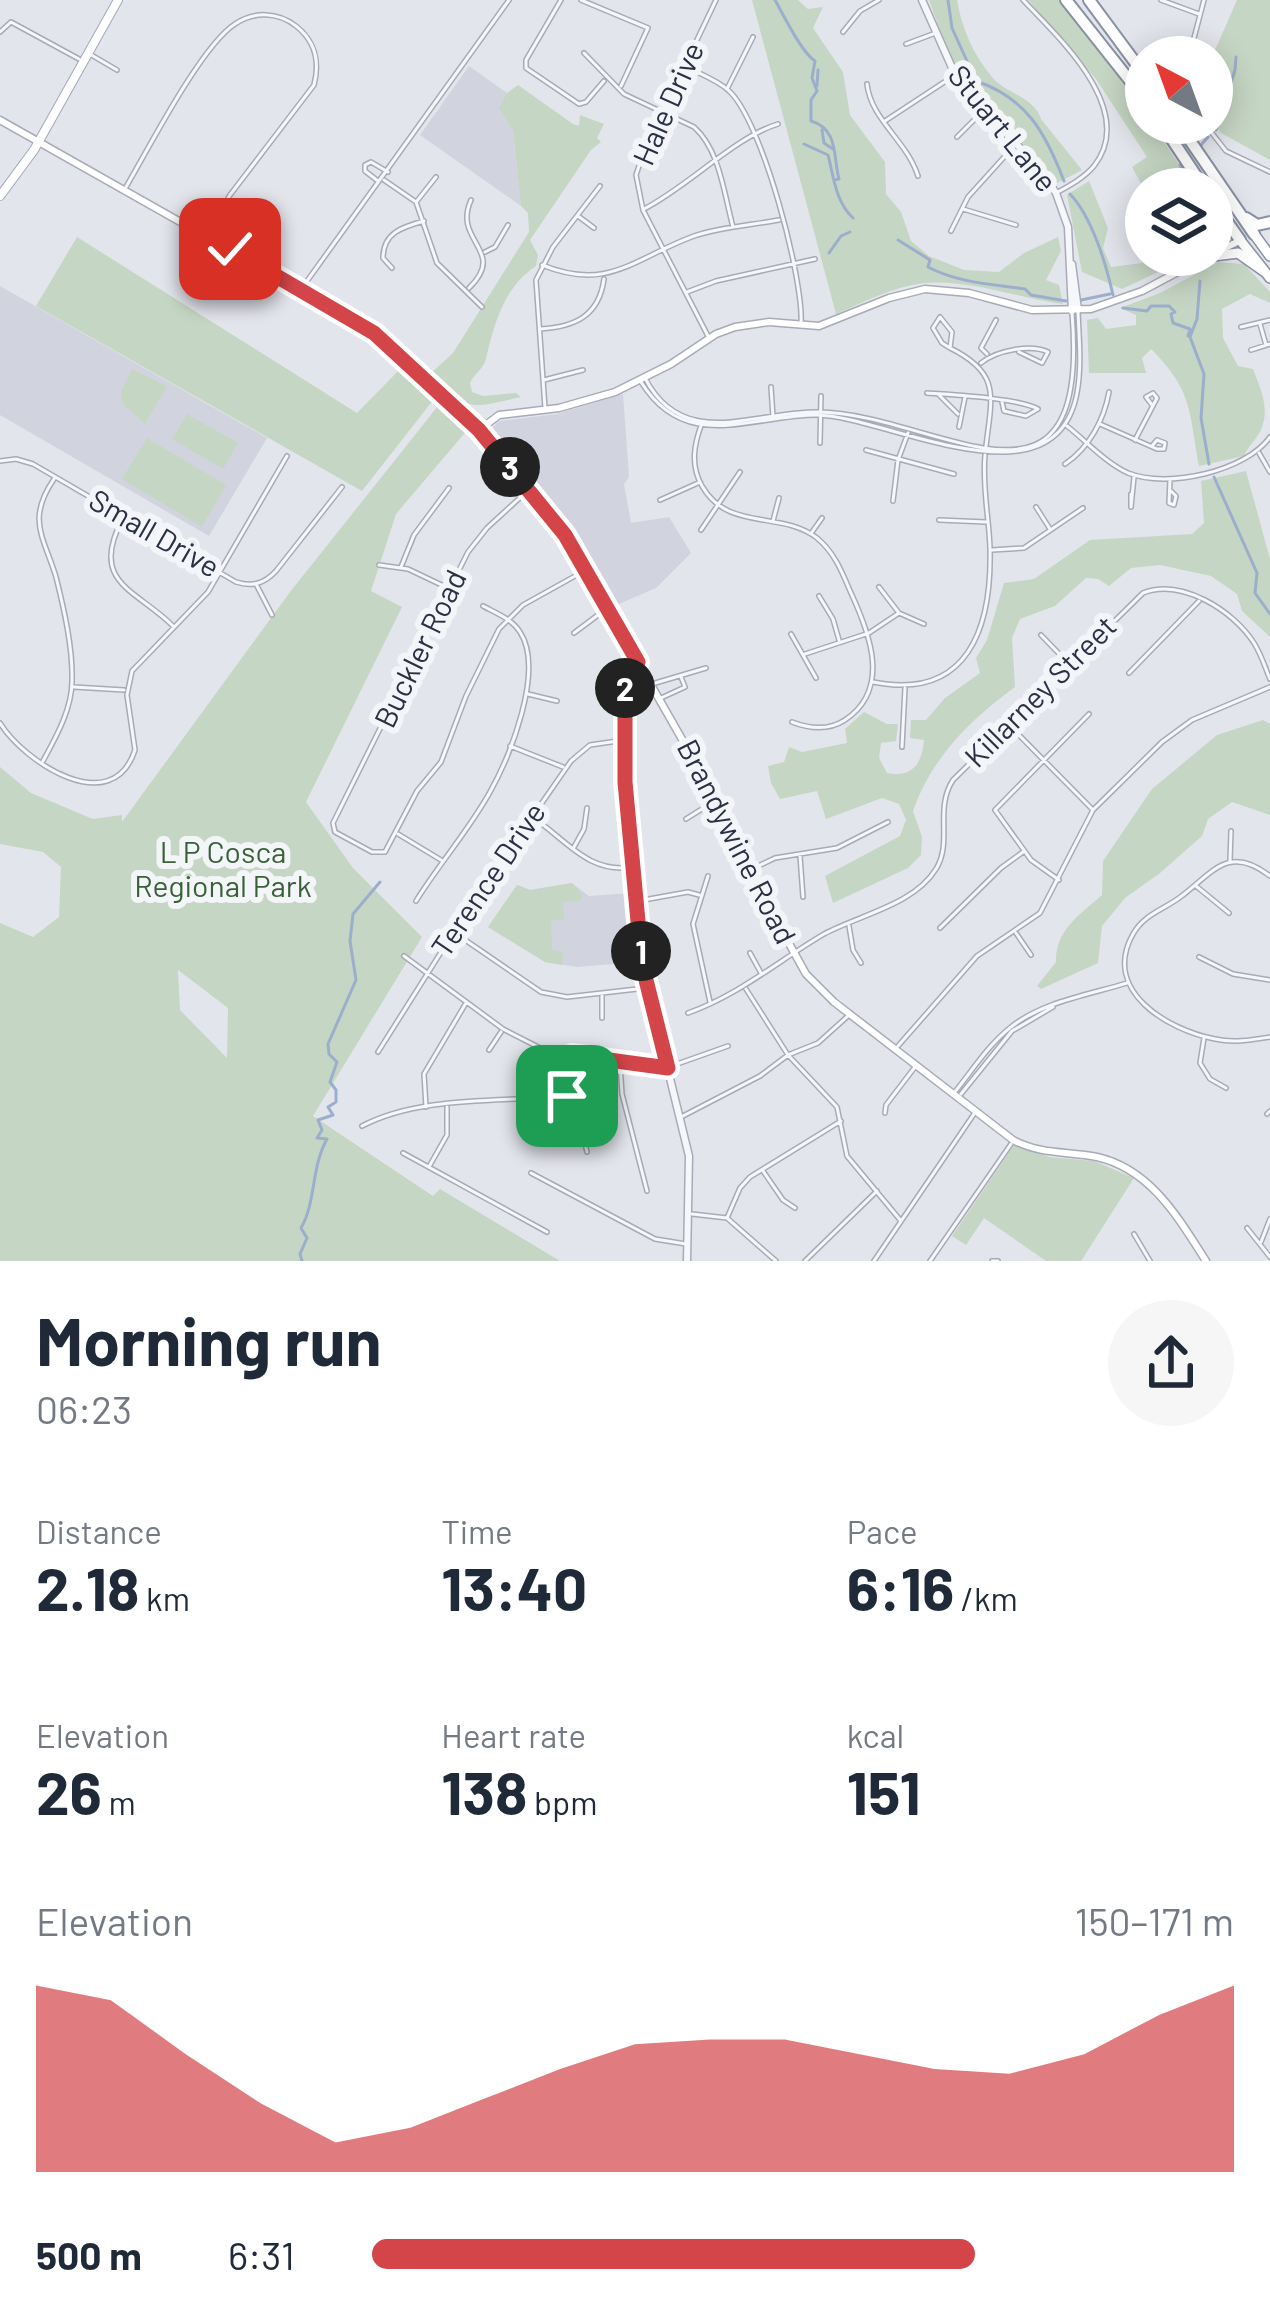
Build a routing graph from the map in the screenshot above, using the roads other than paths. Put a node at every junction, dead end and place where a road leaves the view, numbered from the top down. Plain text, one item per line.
1 (118, 0) edge
2 (509, 0) edge
3 (561, 0) edge
4 (581, 0) edge
5 (716, 0) edge
6 (879, 0) edge
7 (922, 0) edge
8 (1023, 0) edge
9 (1066, 0) edge
10 (1089, 0) edge
11 (1161, 0) edge
12 (1204, 0) edge
13 (1200, 14) junction
14 (0, 32) edge
15 (843, 32) dead end
16 (935, 34) junction
17 (1194, 36) edge
18 (753, 38) dead end
19 (906, 44) dead end
20 (1125, 49) edge
21 (584, 53) dead end
22 (84, 56) junction
23 (685, 66) junction
24 (117, 70) dead end
25 (1125, 74) edge
26 (953, 76) junction
27 (608, 78) junction
28 (867, 84) dead end
29 (619, 89) junction
30 (728, 89) junction
31 (982, 111) junction
32 (663, 113) junction
33 (0, 120) edge
34 (885, 122) junction
35 (778, 124) dead end
36 (755, 131) junction
37 (957, 137) dead end
38 (39, 141) junction
39 (1016, 144) junction
40 (1220, 144) edge
41 (715, 163) junction
42 (388, 172) junction
43 (1270, 172) edge
44 (918, 176) dead end
45 (436, 177) dead end
46 (381, 181) junction
47 (600, 186) dead end
48 (125, 188) junction
49 (1056, 193) junction
50 (0, 196) edge
51 (471, 200) dead end
52 (416, 202) junction
53 (1233, 203) edge
54 (1233, 204) edge
55 (962, 208) junction
56 (643, 210) junction
57 (576, 214) junction
58 (781, 220) junction
59 (424, 221) junction
60 (1270, 224) edge
61 (508, 225) dead end
62 (1016, 225) dead end
63 (594, 228) dead end
64 (734, 229) junction
65 (951, 231) dead end
66 (1233, 231) edge
67 (1254, 234) junction
68 (206, 235) junction
69 (1240, 240) junction
70 (1233, 243) edge
71 (663, 252) junction
72 (483, 253) junction
73 (1233, 254) edge
74 (1270, 256) edge
75 (815, 259) dead end
76 (542, 265) junction
77 (793, 266) junction
78 (392, 268) dead end
79 (604, 275) junction
80 (1268, 275) edge
81 (1167, 276) edge
82 (301, 290) junction
83 (466, 291) junction
84 (685, 293) junction
85 (482, 307) dead end
86 (1075, 311) junction
87 (996, 320) dead end
88 (1270, 320) edge
89 (1260, 322) junction
90 (801, 325) junction
91 (1241, 327) dead end
92 (538, 329) junction
93 (710, 338) junction
94 (1268, 345) edge
95 (950, 348) junction
96 (1251, 350) dead end
97 (1018, 352) dead end
98 (988, 356) junction
99 (979, 364) junction
100 (583, 370) dead end
101 (642, 379) junction
102 (542, 380) junction
103 (771, 387) dead end
104 (1109, 392) dead end
105 (927, 393) dead end
106 (938, 394) junction
107 (966, 395) junction
108 (821, 397) dead end
109 (992, 401) junction
110 (1002, 402) junction
111 (1152, 405) dead end
112 (545, 410) junction
113 (821, 413) junction
114 (773, 417) junction
115 (961, 417) junction
116 (1063, 422) junction
117 (702, 423) junction
118 (1100, 424) junction
119 (959, 427) dead end
120 (479, 430) junction
121 (908, 433) junction
122 (1270, 437) edge
123 (820, 442) dead end
124 (1087, 442) junction
125 (1134, 442) junction
126 (1152, 446) dead end
127 (866, 450) dead end
128 (985, 450) junction
129 (1258, 452) junction
130 (287, 457) dead end
131 (898, 460) junction
132 (0, 461) edge
133 (1065, 464) dead end
134 (740, 472) dead end
135 (1270, 472) edge
136 (954, 473) dead end
137 (1135, 475) junction
138 (55, 477) junction
139 (1170, 478) junction
140 (700, 482) junction
141 (342, 488) dead end
142 (449, 488) dead end
143 (528, 490) junction
144 (1171, 491) dead end
145 (1131, 494) dead end
146 (779, 498) dead end
147 (660, 500) dead end
148 (893, 501) dead end
149 (719, 507) junction
150 (1036, 507) dead end
151 (1083, 508) dead end
152 (124, 517) junction
153 (822, 518) dead end
154 (939, 520) dead end
155 (988, 522) junction
156 (773, 523) junction
157 (701, 530) dead end
158 (1051, 530) junction
159 (811, 534) junction
160 (990, 550) junction
161 (379, 565) dead end
162 (401, 567) junction
163 (586, 570) junction
164 (220, 572) junction
165 (257, 584) junction
166 (879, 587) dead end
167 (450, 589) junction
168 (819, 596) dead end
169 (1201, 600) junction
170 (483, 605) dead end
171 (608, 608) junction
172 (899, 613) junction
173 (272, 615) dead end
174 (507, 619) junction
175 (924, 624) dead end
176 (173, 626) junction
177 (574, 633) dead end
178 (869, 633) junction
179 (791, 634) dead end
180 (1041, 635) dead end
181 (839, 642) junction
182 (805, 654) junction
183 (638, 662) junction
184 (1070, 665) junction
185 (706, 668) dead end
186 (1129, 673) dead end
187 (681, 677) junction
188 (816, 678) dead end
189 (1270, 680) edge
190 (871, 681) junction
191 (651, 684) junction
192 (905, 686) junction
193 (72, 687) junction
194 (1270, 687) edge
195 (127, 690) junction
196 (526, 694) junction
197 (659, 699) junction
198 (557, 701) dead end
199 (1089, 714) dead end
200 (0, 722) edge
201 (792, 722) dead end
202 (1010, 726) junction
203 (625, 740) junction
204 (508, 746) junction
205 (902, 747) dead end
206 (1043, 760) junction
207 (42, 762) junction
208 (566, 768) junction
209 (715, 801) junction
210 (587, 808) dead end
211 (1093, 809) junction
212 (532, 818) junction
213 (686, 819) dead end
214 (887, 822) dead end
215 (1232, 831) dead end
216 (396, 833) junction
217 (573, 848) junction
218 (1024, 851) junction
219 (800, 854) junction
220 (441, 860) junction
221 (1231, 863) junction
222 (633, 867) junction
223 (748, 871) junction
224 (707, 876) dead end
225 (1270, 876) edge
226 (1059, 880) junction
227 (1195, 884) junction
228 (699, 895) junction
229 (803, 897) dead end
230 (416, 901) dead end
231 (636, 902) junction
232 (1229, 913) dead end
233 (848, 924) junction
234 (940, 928) dead end
235 (454, 932) junction
236 (1015, 932) junction
237 (750, 953) dead end
238 (794, 954) junction
239 (404, 956) dead end
240 (1030, 956) dead end
241 (1199, 957) dead end
242 (861, 963) dead end
243 (425, 974) junction
244 (762, 974) junction
245 (1270, 980) edge
246 (1129, 982) junction
247 (745, 987) junction
248 (646, 988) junction
249 (602, 994) junction
250 (466, 1003) junction
251 (711, 1005) junction
252 (688, 1013) dead end
253 (850, 1015) junction
254 (602, 1018) dead end
255 (503, 1029) junction
256 (1205, 1036) junction
257 (1270, 1037) edge
258 (728, 1046) dead end
259 (895, 1049) junction
260 (489, 1050) dead end
261 (378, 1052) dead end
262 (572, 1055) junction
263 (788, 1055) junction
264 (620, 1064) junction
265 (916, 1066) junction
266 (668, 1068) junction
267 (1226, 1088) dead end
268 (572, 1095) junction
269 (956, 1096) junction
270 (447, 1106) junction
271 (426, 1108) junction
272 (976, 1112) junction
273 (885, 1113) dead end
274 (682, 1116) junction
275 (842, 1120) junction
276 (362, 1126) dead end
277 (1013, 1140) junction
278 (587, 1152) dead end
279 (404, 1154) dead end
280 (429, 1166) junction
281 (761, 1170) junction
282 (531, 1173) dead end
283 (646, 1191) dead end
284 (877, 1191) junction
285 (795, 1208) dead end
286 (691, 1213) junction
287 (727, 1218) junction
288 (1270, 1219) edge
289 (901, 1221) junction
290 (1247, 1228) dead end
291 (547, 1232) dead end
292 (1134, 1234) dead end
293 (688, 1244) junction
294 (1260, 1244) junction
295 (1270, 1257) edge
296 (1201, 1259) edge
297 (687, 1261) edge
298 (776, 1261) edge
299 (805, 1261) edge
300 (874, 1261) edge
301 (931, 1261) edge
302 (1150, 1261) edge

1 - 22 main road
2 - 42 street
3 - 27 street
4 - 29 street
5 - 23 street, Hale Drive
6 - 15 street
7 - 16 street, Stuart Lane
8 - 49 street
9 - 25 highway
10 - 20 highway
11 - 13 street
12 - 13 street
13 - 17 street
14 - 22 street
16 - 19 street
16 - 26 street, Stuart Lane
18 - 30 street
21 - 27 street
22 - 24 street
22 - 38 main road
23 - 30 street
23 - 32 street, Hale Drive
26 - 31 street, Stuart Lane
26 - 34 street
27 - 29 street
28 - 34 street
29 - 32 street
30 - 36 street
31 - 37 street
31 - 39 street, Stuart Lane
32 - 41 street
32 - 56 street, Hale Drive
33 - 38 main road, Brandywine Road
34 - 44 street
35 - 36 street
36 - 41 street
36 - 58 street
38 - 48 main road, Brandywine Road
38 - 50 main road
39 - 49 street, Stuart Lane
39 - 55 street
40 - 43 street
41 - 56 street
41 - 64 street
42 - 46 street
42 - 46 street
45 - 52 street
46 - 52 street
46 - 82 street
47 - 57 street
48 - 68 main road, Brandywine Road
48 - 68 street
49 - 86 street, Stuart Lane
51 - 72 street
52 - 59 street
53 - 60 highway
54 - 67 highway
55 - 62 street
55 - 65 street
56 - 71 street, Hale Drive
57 - 63 street
57 - 76 street
58 - 64 street
58 - 77 street
59 - 78 street
59 - 83 street
60 - 67 street
61 - 72 street
64 - 71 street
66 - 69 highway
67 - 69 main road
67 - 74 highway
68 - 82 main road, Brandywine Road
69 - 70 main road
69 - 80 highway
71 - 79 street
71 - 84 street, Hale Drive
72 - 83 street
73 - 80 highway
75 - 77 street
76 - 79 street
76 - 92 street
77 - 84 street
77 - 90 street
79 - 92 street
81 - 86 main road
82 - 120 main road, Brandywine Road
83 - 85 street
84 - 93 street, Hale Drive
86 - 90 main road
86 - 116 street
87 - 98 street
88 - 89 street
89 - 91 street
89 - 94 street
90 - 93 main road
92 - 102 street
93 - 101 main road
94 - 96 street
95 - 95 street
95 - 99 street
97 - 98 street
98 - 99 street
99 - 109 street
100 - 102 street
101 - 112 main road
101 - 117 street
102 - 112 street
103 - 114 street
104 - 118 street
105 - 106 street
106 - 107 street
106 - 115 street
107 - 109 street
107 - 115 street
108 - 113 street
109 - 110 street
109 - 128 street
110 - 110 street
111 - 125 street
112 - 120 main road
113 - 114 street
113 - 121 street
113 - 123 street
114 - 117 street
115 - 119 street
116 - 124 street
116 - 128 street
117 - 140 street
118 - 124 street
118 - 125 street
120 - 143 main road, Brandywine Road
121 - 128 street
121 - 131 street
122 - 129 street
124 - 133 street
124 - 137 street
125 - 126 street
127 - 131 street
128 - 155 street
129 - 135 street
129 - 139 street
130 - 164 street
131 - 136 street
131 - 148 street
132 - 138 street, Small Drive
134 - 149 street
137 - 139 street
137 - 145 street
138 - 152 street, Small Drive
138 - 193 street
139 - 144 street
140 - 147 street
140 - 149 street
141 - 165 street, Small Drive
142 - 162 street
143 - 163 main road, Brandywine Road
143 - 167 street, Buckler Road
146 - 156 street
149 - 156 street
149 - 157 street
150 - 158 street
151 - 158 street
152 - 164 street, Small Drive
152 - 176 street
153 - 159 street
154 - 155 street
155 - 160 street
156 - 159 street
158 - 160 street
159 - 178 street
160 - 192 street
161 - 162 street
162 - 167 street
163 - 171 main road, Brandywine Road
163 - 174 street
164 - 165 street, Small Drive
164 - 176 street
165 - 173 street
166 - 172 street
167 - 216 street, Buckler Road
168 - 181 street
169 - 184 street, Killarney Street
169 - 186 street
169 - 189 street, Killarney Street
170 - 174 street
171 - 177 street
171 - 183 main road, Brandywine Road
172 - 175 street
172 - 178 street
174 - 196 street
174 - 216 street
176 - 195 street
178 - 181 street
178 - 190 street
179 - 182 street
180 - 184 street
181 - 182 street
182 - 188 street
183 - 191 main road, Brandywine Road
183 - 203 street
184 - 202 street, Killarney Street
185 - 187 street
187 - 191 street
187 - 197 street
190 - 192 street
190 - 201 street
191 - 197 main road, Brandywine Road
192 - 205 street
193 - 195 street
193 - 207 street
194 - 211 street
195 - 207 street
196 - 198 street
196 - 204 street
197 - 209 main road, Brandywine Road
199 - 206 street
200 - 207 street
202 - 206 street
202 - 233 street, Killarney Street
203 - 208 street, Terence Drive
203 - 222 street
204 - 208 street
204 - 220 street
206 - 211 street
206 - 218 street
208 - 212 street, Terence Drive
209 - 213 street
209 - 223 main road, Brandywine Road
210 - 217 street
211 - 226 street
212 - 217 street
212 - 235 street, Terence Drive
214 - 219 street
215 - 221 street
216 - 220 street
217 - 222 street
218 - 226 street
218 - 234 street
219 - 223 street
219 - 229 street
220 - 230 street
221 - 225 street
221 - 227 street
222 - 231 street
223 - 238 main road, Brandywine Road
224 - 228 street
226 - 236 street
227 - 232 street
227 - 246 street
228 - 231 street
228 - 251 street
231 - 248 street
233 - 238 street, Killarney Street
233 - 242 street
235 - 243 street, Terence Drive
235 - 249 street
236 - 240 street
236 - 259 street
237 - 244 street
238 - 244 street, Killarney Street
238 - 253 main road, Brandywine Road
239 - 243 street
241 - 245 street
243 - 250 street
243 - 261 street, Terence Drive
244 - 247 street, Killarney Street
246 - 256 street
246 - 269 street
247 - 251 street, Killarney Street
247 - 263 street
248 - 249 street
248 - 266 street
249 - 254 street
250 - 255 street
250 - 271 street
251 - 252 street, Killarney Street
253 - 259 main road, Brandywine Road
253 - 263 street
255 - 260 street
255 - 262 street
256 - 257 street
256 - 267 street
258 - 266 street
259 - 265 main road, Brandywine Road
262 - 264 street
262 - 268 street
263 - 274 street
263 - 275 street
264 - 266 street
264 - 283 street
265 - 269 main road, Brandywine Road
265 - 273 street
266 - 274 street
268 - 270 street
268 - 278 street
269 - 272 main road, Brandywine Road
270 - 271 street
270 - 280 street
271 - 276 street
272 - 277 main road, Brandywine Road
272 - 289 street
274 - 286 street
275 - 281 street
275 - 284 street
277 - 296 main road, Brandywine Road
277 - 301 street
279 - 280 street
280 - 291 street
281 - 285 street
281 - 287 street
282 - 293 street
284 - 289 street
284 - 299 street
286 - 287 street
286 - 293 street
287 - 298 street
288 - 294 street
289 - 300 street
290 - 294 street
292 - 302 street
293 - 297 street
294 - 295 street

